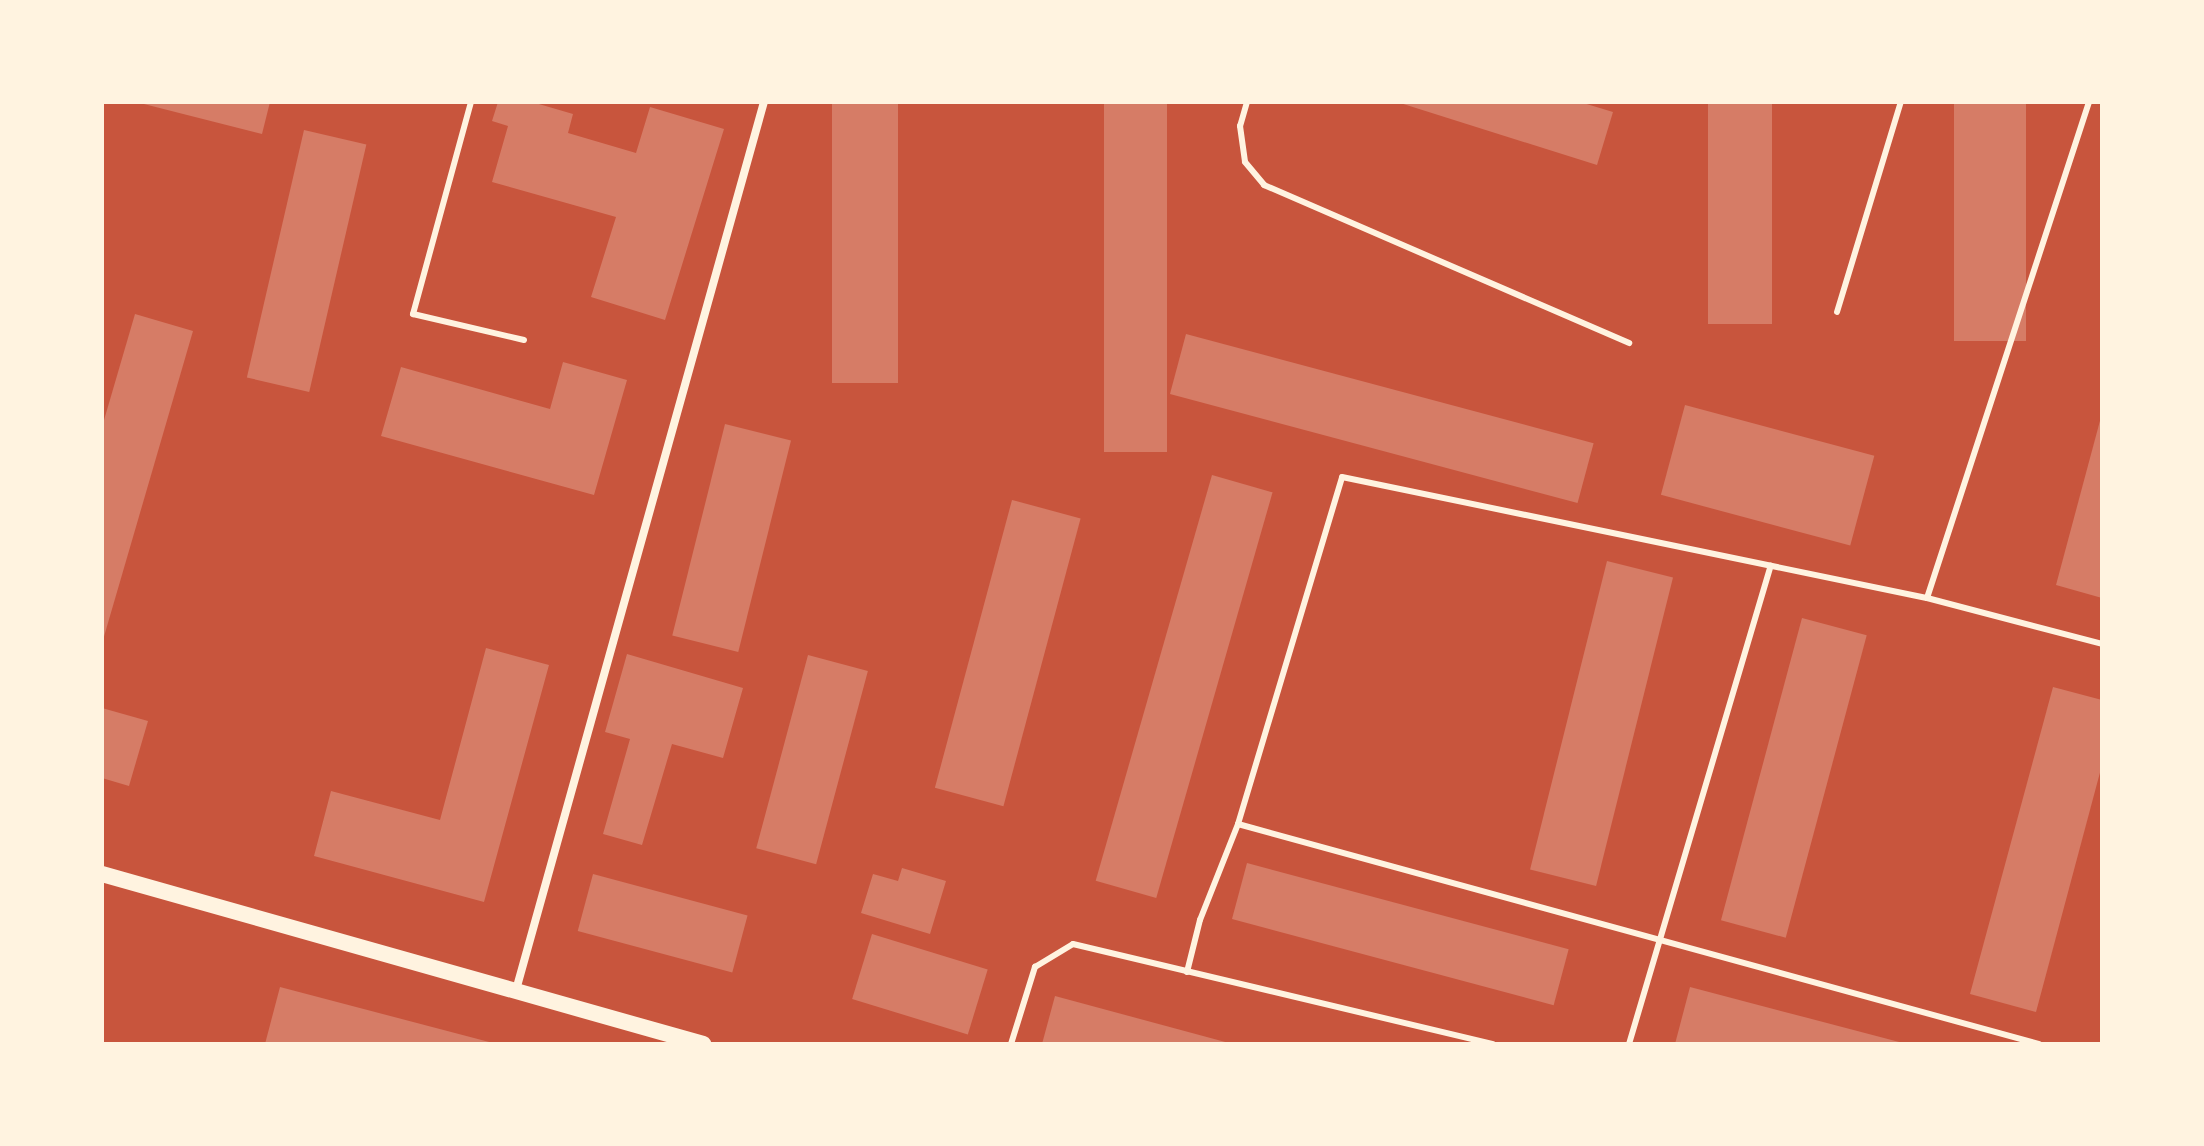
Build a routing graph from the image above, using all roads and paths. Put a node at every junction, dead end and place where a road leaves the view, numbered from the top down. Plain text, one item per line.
1 (471, 102) edge
2 (764, 102) edge
3 (1247, 102) edge
4 (1901, 102) edge
5 (2089, 102) edge
6 (1837, 312) dead end
7 (524, 340) dead end
8 (1629, 343) dead end
9 (1771, 566) junction
10 (1927, 598) junction
11 (2102, 644) edge
12 (1238, 824) junction
13 (102, 874) edge
14 (1660, 940) junction
15 (1187, 972) junction
16 (516, 991) junction
17 (703, 1044) edge
18 (1011, 1044) edge
19 (1493, 1044) edge
20 (1629, 1044) edge
21 (2039, 1044) edge

1 - 7 lane
2 - 16 street
3 - 8 lane
4 - 6 lane
5 - 10 lane
9 - 10 lane
9 - 12 lane
9 - 14 lane
10 - 11 lane
12 - 14 lane
12 - 15 lane
13 - 16 main road
14 - 20 lane
14 - 21 lane
15 - 18 lane
15 - 19 lane
16 - 17 main road

